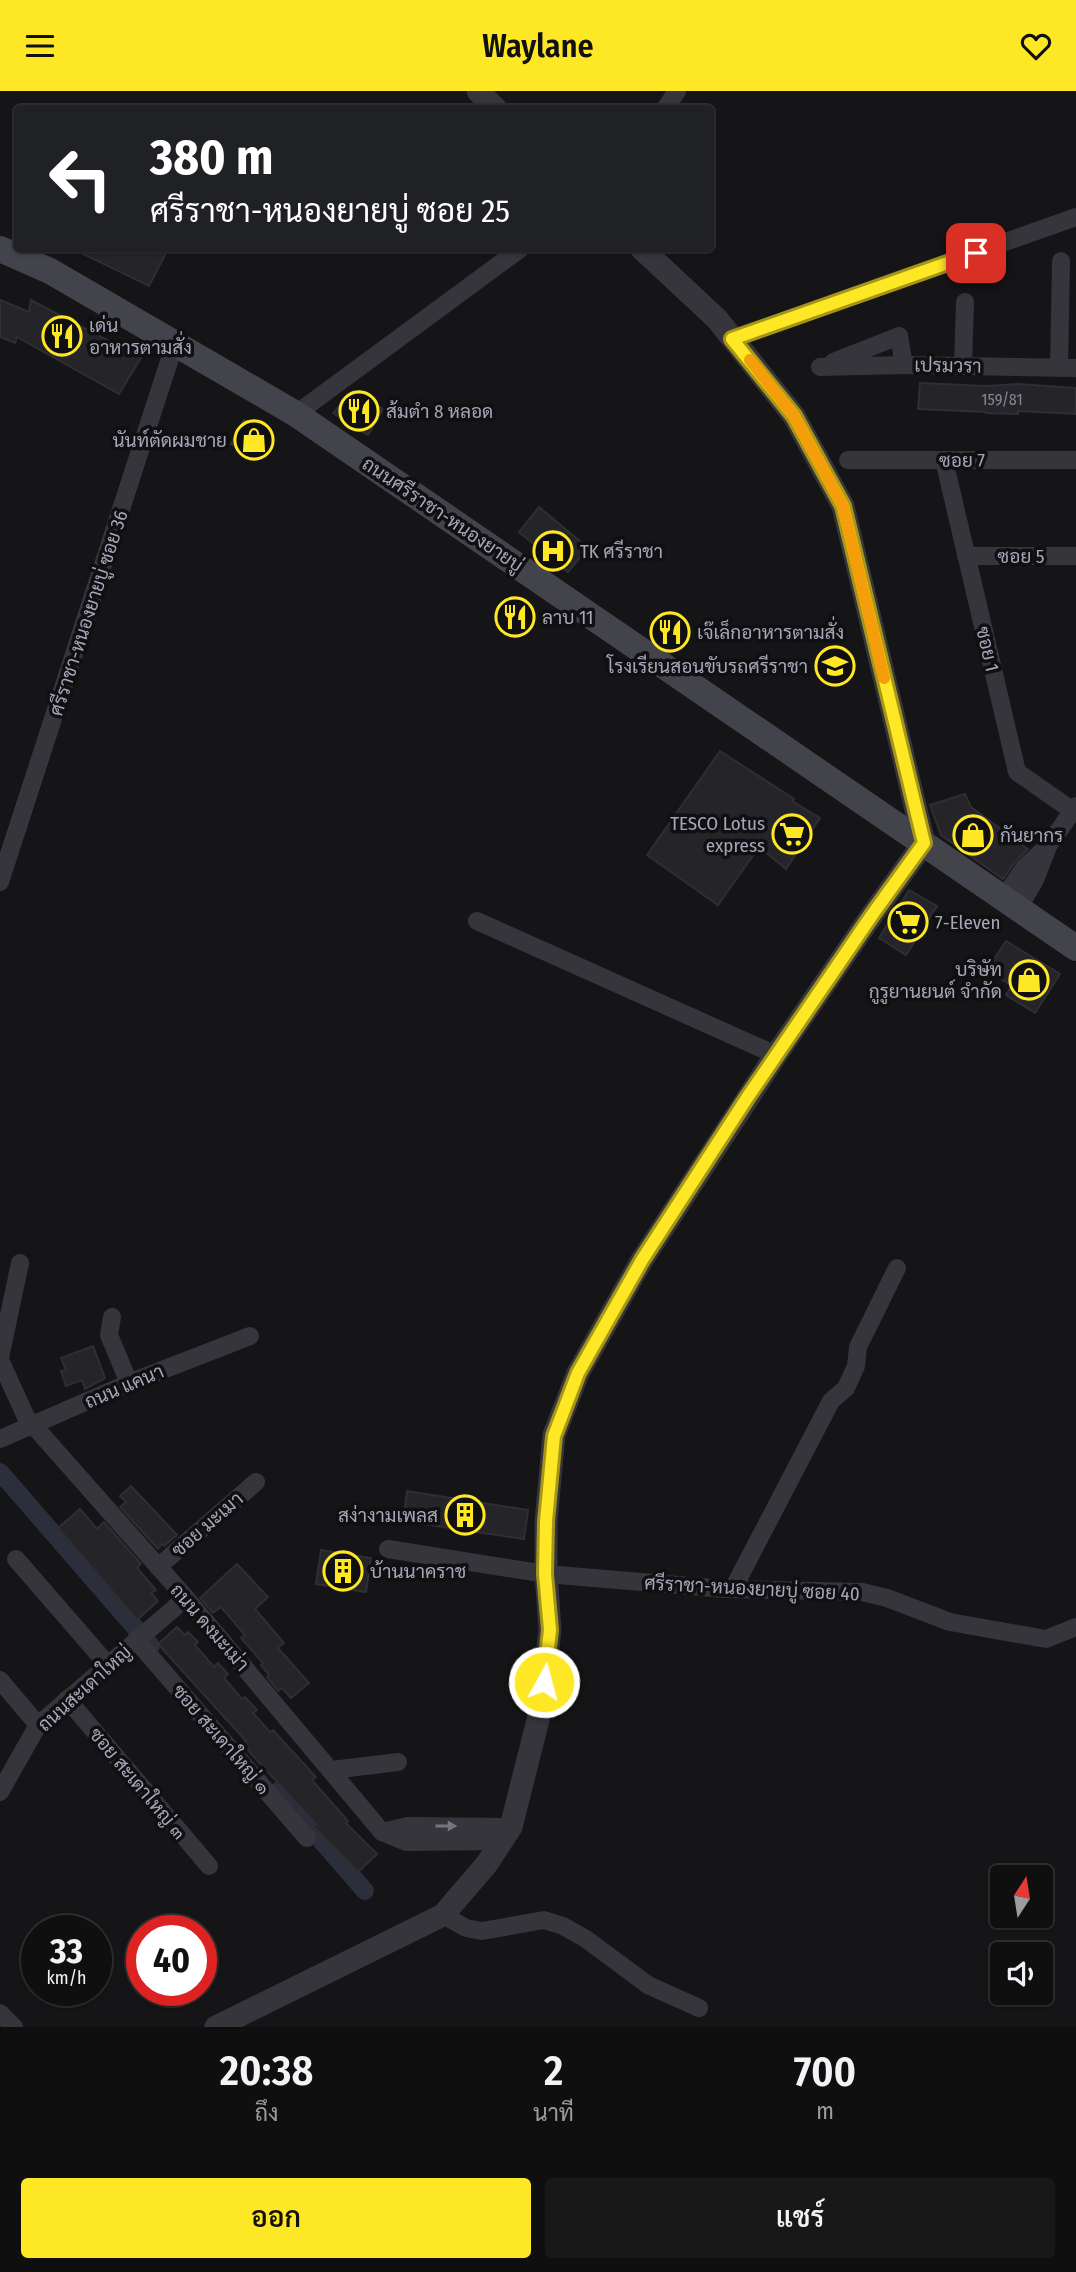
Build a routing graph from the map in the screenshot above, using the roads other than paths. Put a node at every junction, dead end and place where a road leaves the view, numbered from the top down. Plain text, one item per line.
1 (478, 91) edge
2 (492, 105) edge
3 (1076, 217) edge
4 (0, 249) edge
5 (516, 252) edge
6 (645, 252) edge
7 (1061, 261) dead end
8 (965, 302) dead end
9 (732, 339) junction
10 (175, 343) junction
11 (904, 365) junction
12 (963, 365) junction
13 (1067, 368) edge
14 (296, 414) junction
15 (848, 460) dead end
16 (944, 460) junction
17 (1076, 460) edge
18 (966, 556) junction
19 (1076, 556) edge
20 (1074, 809) edge
21 (924, 843) junction
22 (0, 883) edge
23 (1011, 904) junction
24 (477, 921) dead end
25 (1076, 949) edge
26 (776, 1055) junction
27 (20, 1263) dead end
28 (897, 1268) dead end
29 (112, 1317) dead end
30 (250, 1336) dead end
31 (0, 1359) edge
32 (129, 1383) junction
33 (34, 1425) junction
34 (0, 1439) edge
35 (256, 1482) dead end
36 (388, 1549) dead end
37 (16, 1559) dead end
38 (159, 1567) junction
39 (545, 1574) junction
40 (733, 1589) junction
41 (186, 1598) junction
42 (1076, 1627) edge
43 (136, 1640) junction
44 (108, 1665) junction
45 (0, 1680) edge
46 (67, 1699) junction
47 (38, 1725) junction
48 (398, 1762) dead end
49 (332, 1770) junction
50 (0, 1792) edge
51 (506, 1834) junction
52 (307, 1838) dead end
53 (209, 1866) dead end
54 (443, 1915) junction
55 (699, 2008) dead end
56 (0, 2013) edge
57 (14, 2027) edge
58 (216, 2027) edge

1 - 2 street
3 - 9 street
4 - 10 main road, ถนนศรีราชา-หนองยายบู่
5 - 14 street
6 - 9 street
7 - 13 street
8 - 12 street
9 - 21 street
10 - 14 main road, ถนนศรีราชา-หนองยายบู่
10 - 22 street, ศรีราชา-หนองยายบู่ ซอย 36
11 - 11 street, เปรมวรา
11 - 12 street, เปรมวรา
12 - 13 street, เปรมวรา
14 - 21 main road, ถนนศรีราชา-หนองยายบู่
15 - 16 street, ซอย 7
16 - 17 street, ซอย 7
16 - 18 street, ซอย 1
18 - 19 street, ซอย 5
18 - 20 street, ซอย 1
20 - 23 street
21 - 23 main road, ถนนศรีราชา-หนองยายบู่
21 - 26 street
23 - 25 main road, ถนนศรีราชา-หนองยายบู่
24 - 26 street
26 - 39 street
27 - 31 street
28 - 40 street
29 - 32 street
30 - 32 street, ถนน แคนา
31 - 33 street, ถนน ดงมะเม่า
32 - 33 street, ถนน แคนา
33 - 34 street, ถนน แคนา
33 - 38 street, ถนน ดงมะเม่า
35 - 38 street, ซอย มะเมา
36 - 39 street, ศรีราชา-หนองยายบู่ ซอย 40
37 - 44 street
38 - 41 street, ถนน ดงมะเม่า
39 - 40 street, ศรีราชา-หนองยายบู่ ซอย 40
39 - 51 street
40 - 42 street, ศรีราชา-หนองยายบู่ ซอย 40
41 - 43 street, ถนนสะเดาใหญ่
41 - 49 street, ถนน ดงมะเม่า
43 - 44 street, ถนนสะเดาใหญ่
43 - 52 street, ซอย สะเดาใหญ่ ๑
44 - 46 street, ถนนสะเดาใหญ่
45 - 47 street
46 - 47 street, ถนนสะเดาใหญ่
46 - 53 street, ซอย สะเดาใหญ่ ๓
47 - 50 street, ถนนสะเดาใหญ่
48 - 49 street
49 - 51 street, ถนน ดงมะเม่า
51 - 54 street
54 - 55 street
54 - 58 street
56 - 57 street

